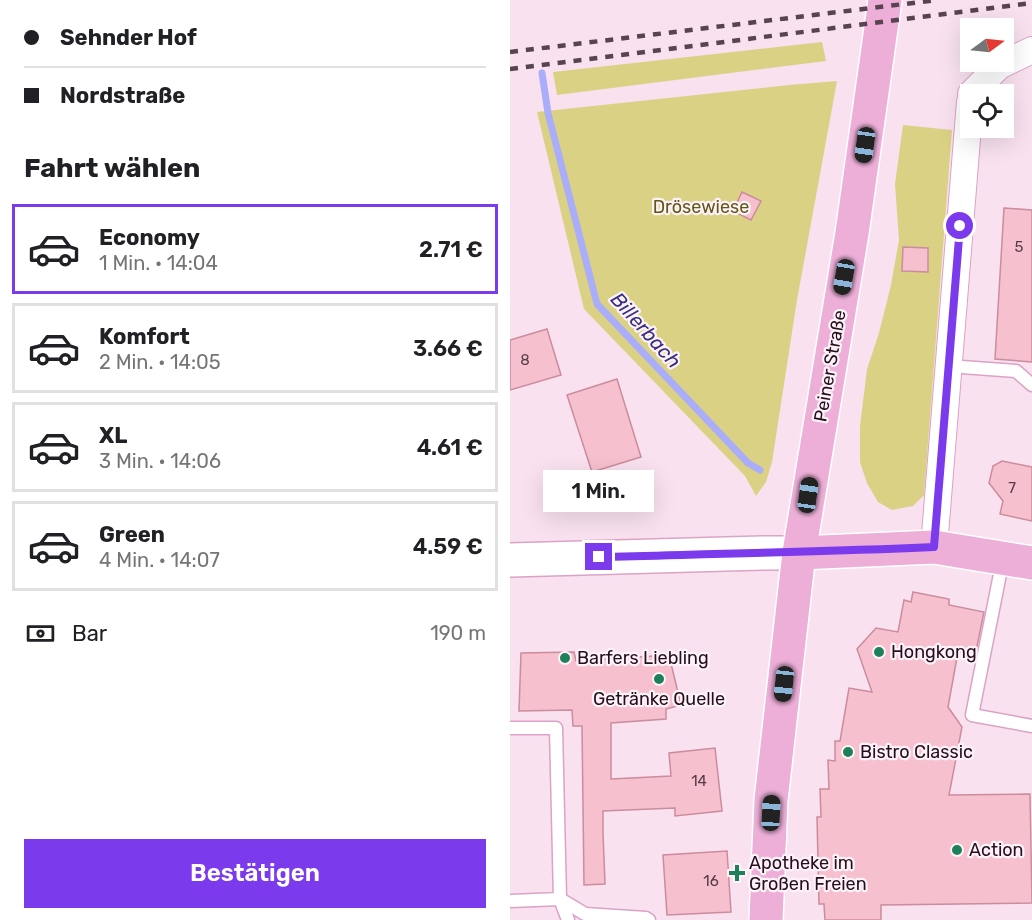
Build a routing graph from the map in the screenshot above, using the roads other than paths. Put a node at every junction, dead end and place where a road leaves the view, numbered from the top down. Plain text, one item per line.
1 (885, 0) edge
2 (1032, 50) edge
3 (981, 84) edge
4 (967, 138) edge
5 (948, 366) junction
6 (1032, 385) edge
7 (934, 547) junction
8 (799, 553) junction
9 (510, 560) edge
10 (1017, 560) edge
11 (1032, 726) edge
12 (510, 728) edge
13 (560, 899) junction
14 (510, 902) edge
15 (568, 920) edge
16 (649, 920) edge
17 (766, 920) edge

1 - 8 main road, Peiner Straße
2 - 3 street
4 - 5 street
5 - 6 lane
5 - 7 street
7 - 8 main road
7 - 10 main road
8 - 9 main road
8 - 17 main road, Peiner Straße
10 - 11 lane
12 - 13 lane
13 - 14 lane
13 - 15 lane
13 - 16 lane

